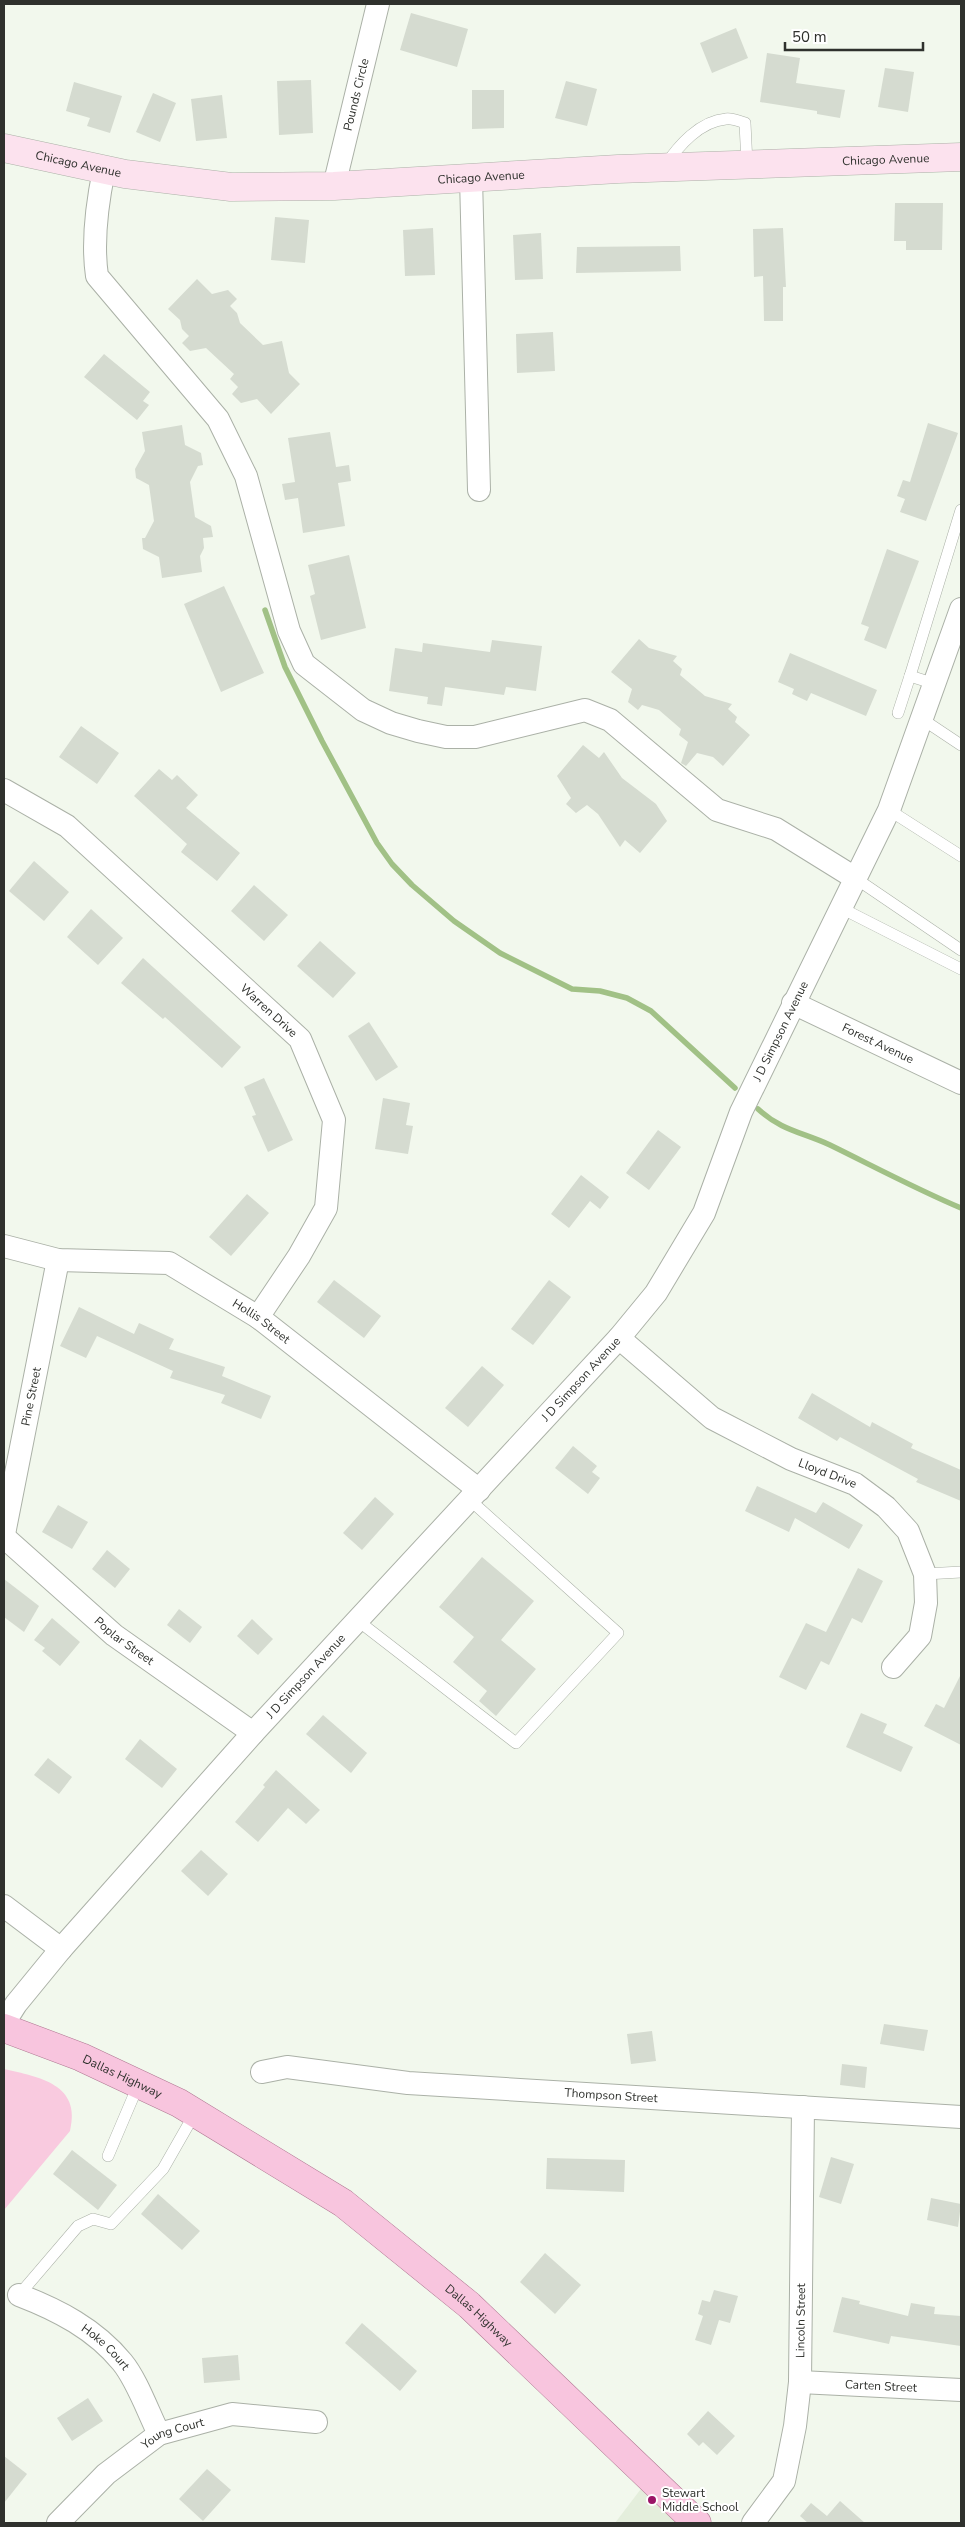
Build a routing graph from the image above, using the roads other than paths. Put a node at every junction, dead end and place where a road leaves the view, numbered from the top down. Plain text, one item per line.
1 (378, 4) edge
2 (4, 148) edge
3 (961, 157) edge
4 (747, 164) junction
5 (664, 167) junction
6 (104, 170) junction
7 (471, 178) junction
8 (334, 186) junction
9 (479, 490) dead end
10 (961, 510) edge
11 (959, 621) edge
12 (910, 676) junction
13 (935, 684) junction
14 (898, 713) dead end
15 (922, 720) junction
16 (961, 744) edge
17 (4, 790) edge
18 (889, 810) junction
19 (961, 856) edge
20 (855, 878) junction
21 (841, 908) junction
22 (961, 950) edge
23 (961, 970) edge
24 (793, 1003) junction
25 (961, 1083) edge
26 (4, 1246) edge
27 (58, 1260) junction
28 (258, 1317) junction
29 (619, 1338) junction
30 (475, 1495) junction
31 (4, 1536) edge
32 (961, 1572) edge
33 (925, 1574) junction
34 (358, 1620) junction
35 (893, 1667) dead end
36 (253, 1733) junction
37 (4, 1906) edge
38 (61, 1949) junction
39 (4, 2023) edge
40 (4, 2028) edge
41 (4, 2048) edge
42 (262, 2072) dead end
43 (134, 2095) junction
44 (803, 2107) junction
45 (961, 2116) edge
46 (193, 2117) junction
47 (108, 2156) dead end
48 (19, 2295) joint
49 (800, 2382) junction
50 (961, 2390) edge
51 (316, 2422) dead end
52 (159, 2434) junction
53 (58, 2523) edge
54 (698, 2523) edge
55 (753, 2523) edge

1 - 8 street, Pounds Circle
2 - 6 street, Chicago Avenue
3 - 4 street, Chicago Avenue
4 - 5 street, Chicago Avenue
4 - 5 lane
5 - 7 street, Chicago Avenue
6 - 8 street, Chicago Avenue
6 - 20 street
7 - 8 street, Chicago Avenue
7 - 9 street
10 - 12 lane
11 - 13 street, J D Simpson Avenue
12 - 13 lane
12 - 14 lane
13 - 15 street, J D Simpson Avenue
15 - 16 lane
15 - 18 street, J D Simpson Avenue
17 - 28 street, Warren Drive
18 - 19 lane
18 - 20 street, J D Simpson Avenue
20 - 21 street, J D Simpson Avenue
20 - 22 lane
21 - 23 lane
21 - 24 street, J D Simpson Avenue
24 - 25 street, Forest Avenue
24 - 29 street, J D Simpson Avenue
26 - 27 street, Hollis Street
27 - 28 street, Hollis Street
27 - 31 street, Pine Street
28 - 30 street, Hollis Street
29 - 30 street, J D Simpson Avenue
29 - 33 street, Lloyd Drive
30 - 34 street, J D Simpson Avenue
30 - 34 lane
31 - 36 street, Poplar Street
32 - 33 lane
33 - 35 street, Lloyd Drive
34 - 36 street, J D Simpson Avenue
36 - 38 street, J D Simpson Avenue
37 - 38 street
38 - 39 street, J D Simpson Avenue
40 - 46 main road, Dallas Highway
41 - 43 main road, Dallas Highway
42 - 44 street, Thompson Street
43 - 46 main road, Dallas Highway
43 - 47 lane
44 - 45 street, Thompson Street
44 - 49 street, Lincoln Street
46 - 48 lane
46 - 54 main road, Dallas Highway
48 - 52 street, Hoke Court
49 - 50 street, Carten Street
49 - 55 street, Lincoln Street
51 - 52 street, Young Court
52 - 53 street, Young Court

